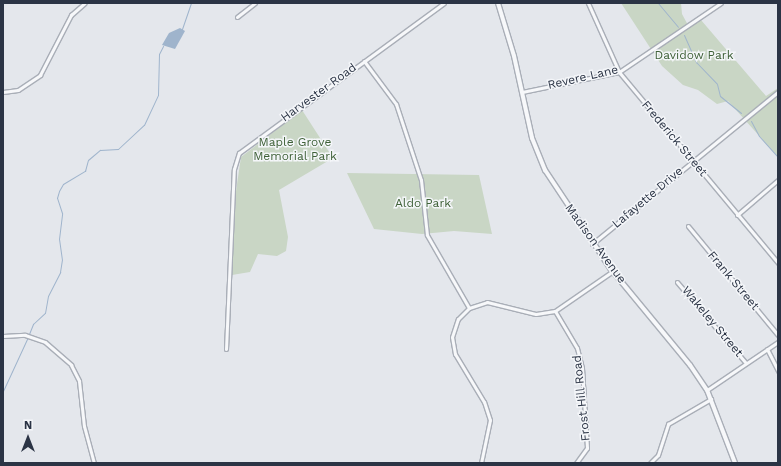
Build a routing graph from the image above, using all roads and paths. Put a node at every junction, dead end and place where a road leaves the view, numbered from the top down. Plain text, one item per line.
1 (85, 3) edge
2 (255, 3) edge
3 (444, 3) edge
4 (498, 3) edge
5 (588, 3) edge
6 (721, 3) edge
7 (237, 17) dead end
8 (364, 61) junction
9 (619, 72) junction
10 (3, 92) edge
11 (522, 92) junction
12 (778, 92) edge
13 (693, 161) junction
14 (778, 180) edge
15 (737, 215) junction
16 (688, 226) dead end
17 (592, 244) junction
18 (778, 263) edge
19 (613, 271) junction
20 (677, 282) dead end
21 (469, 308) junction
22 (555, 311) junction
23 (778, 335) edge
24 (3, 336) edge
25 (778, 342) edge
26 (226, 349) dead end
27 (767, 349) junction
28 (746, 363) junction
29 (778, 371) edge
30 (707, 390) junction
31 (711, 398) junction
32 (94, 463) edge
33 (481, 463) edge
34 (576, 463) edge
35 (650, 463) edge
36 (735, 463) edge

1 - 10 street
2 - 7 street
3 - 8 street, Harvester Road
4 - 11 street, Madison Avenue
5 - 9 street, Frederick Street
6 - 9 street, Revere Lane
8 - 21 street
8 - 26 street, Harvester Road
9 - 11 street, Revere Lane
9 - 13 street, Frederick Street
11 - 17 street, Madison Avenue
12 - 13 street, Lafayette Drive
13 - 15 street, Frederick Street
13 - 17 street, Lafayette Drive
14 - 15 street
15 - 18 street, Frederick Street
16 - 23 street, Frank Street
17 - 19 street, Madison Avenue
19 - 22 street
19 - 30 street, Madison Avenue
20 - 28 street, Wakeley Street
21 - 22 street
21 - 33 street
22 - 34 street, Frost Hill Road
24 - 32 street
25 - 27 street
27 - 28 street
27 - 29 street
28 - 30 street
30 - 31 street, Madison Avenue
31 - 35 street
31 - 36 street, Madison Avenue

